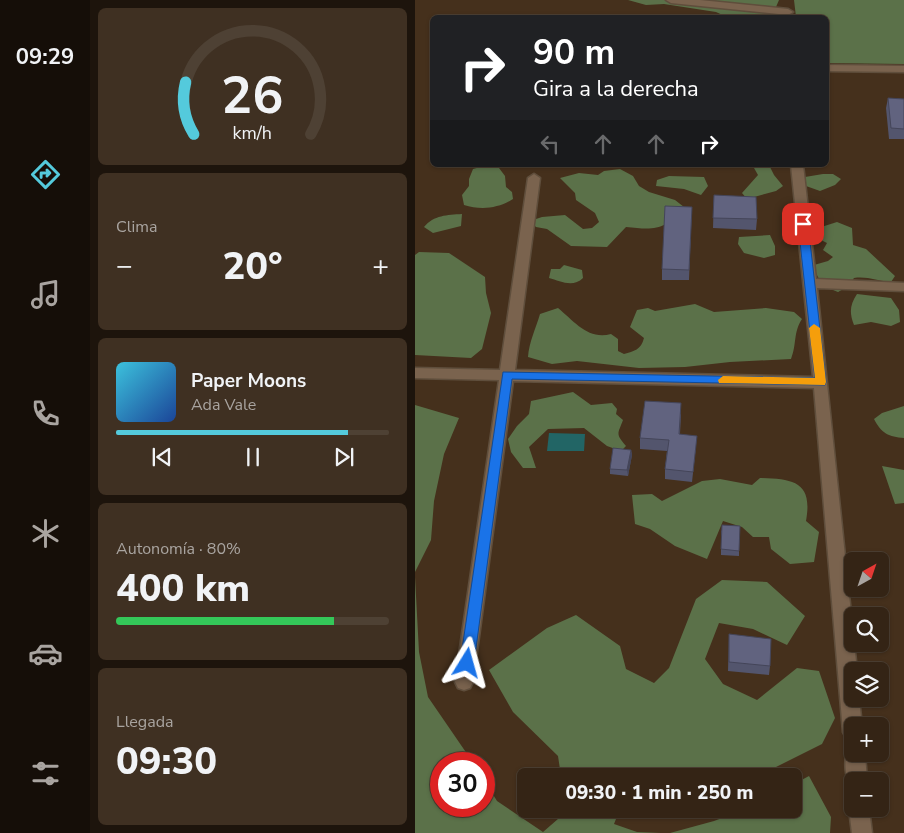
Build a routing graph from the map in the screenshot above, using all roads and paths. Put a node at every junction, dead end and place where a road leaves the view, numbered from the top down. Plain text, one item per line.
1 (671, 0) edge
2 (786, 0) edge
3 (788, 15) edge
4 (829, 68) edge
5 (904, 69) edge
6 (797, 167) edge
7 (534, 178) dead end
8 (809, 283) junction
9 (904, 287) edge
10 (415, 372) edge
11 (507, 375) junction
12 (821, 382) junction
13 (464, 682) dead end
14 (852, 717) edge
15 (860, 817) edge
16 (862, 833) edge

1 - 3 street
2 - 3 street
4 - 5 street
6 - 8 street
7 - 11 street
8 - 9 street
8 - 12 street
10 - 11 street
11 - 12 street
11 - 13 street
12 - 14 street
15 - 16 street

